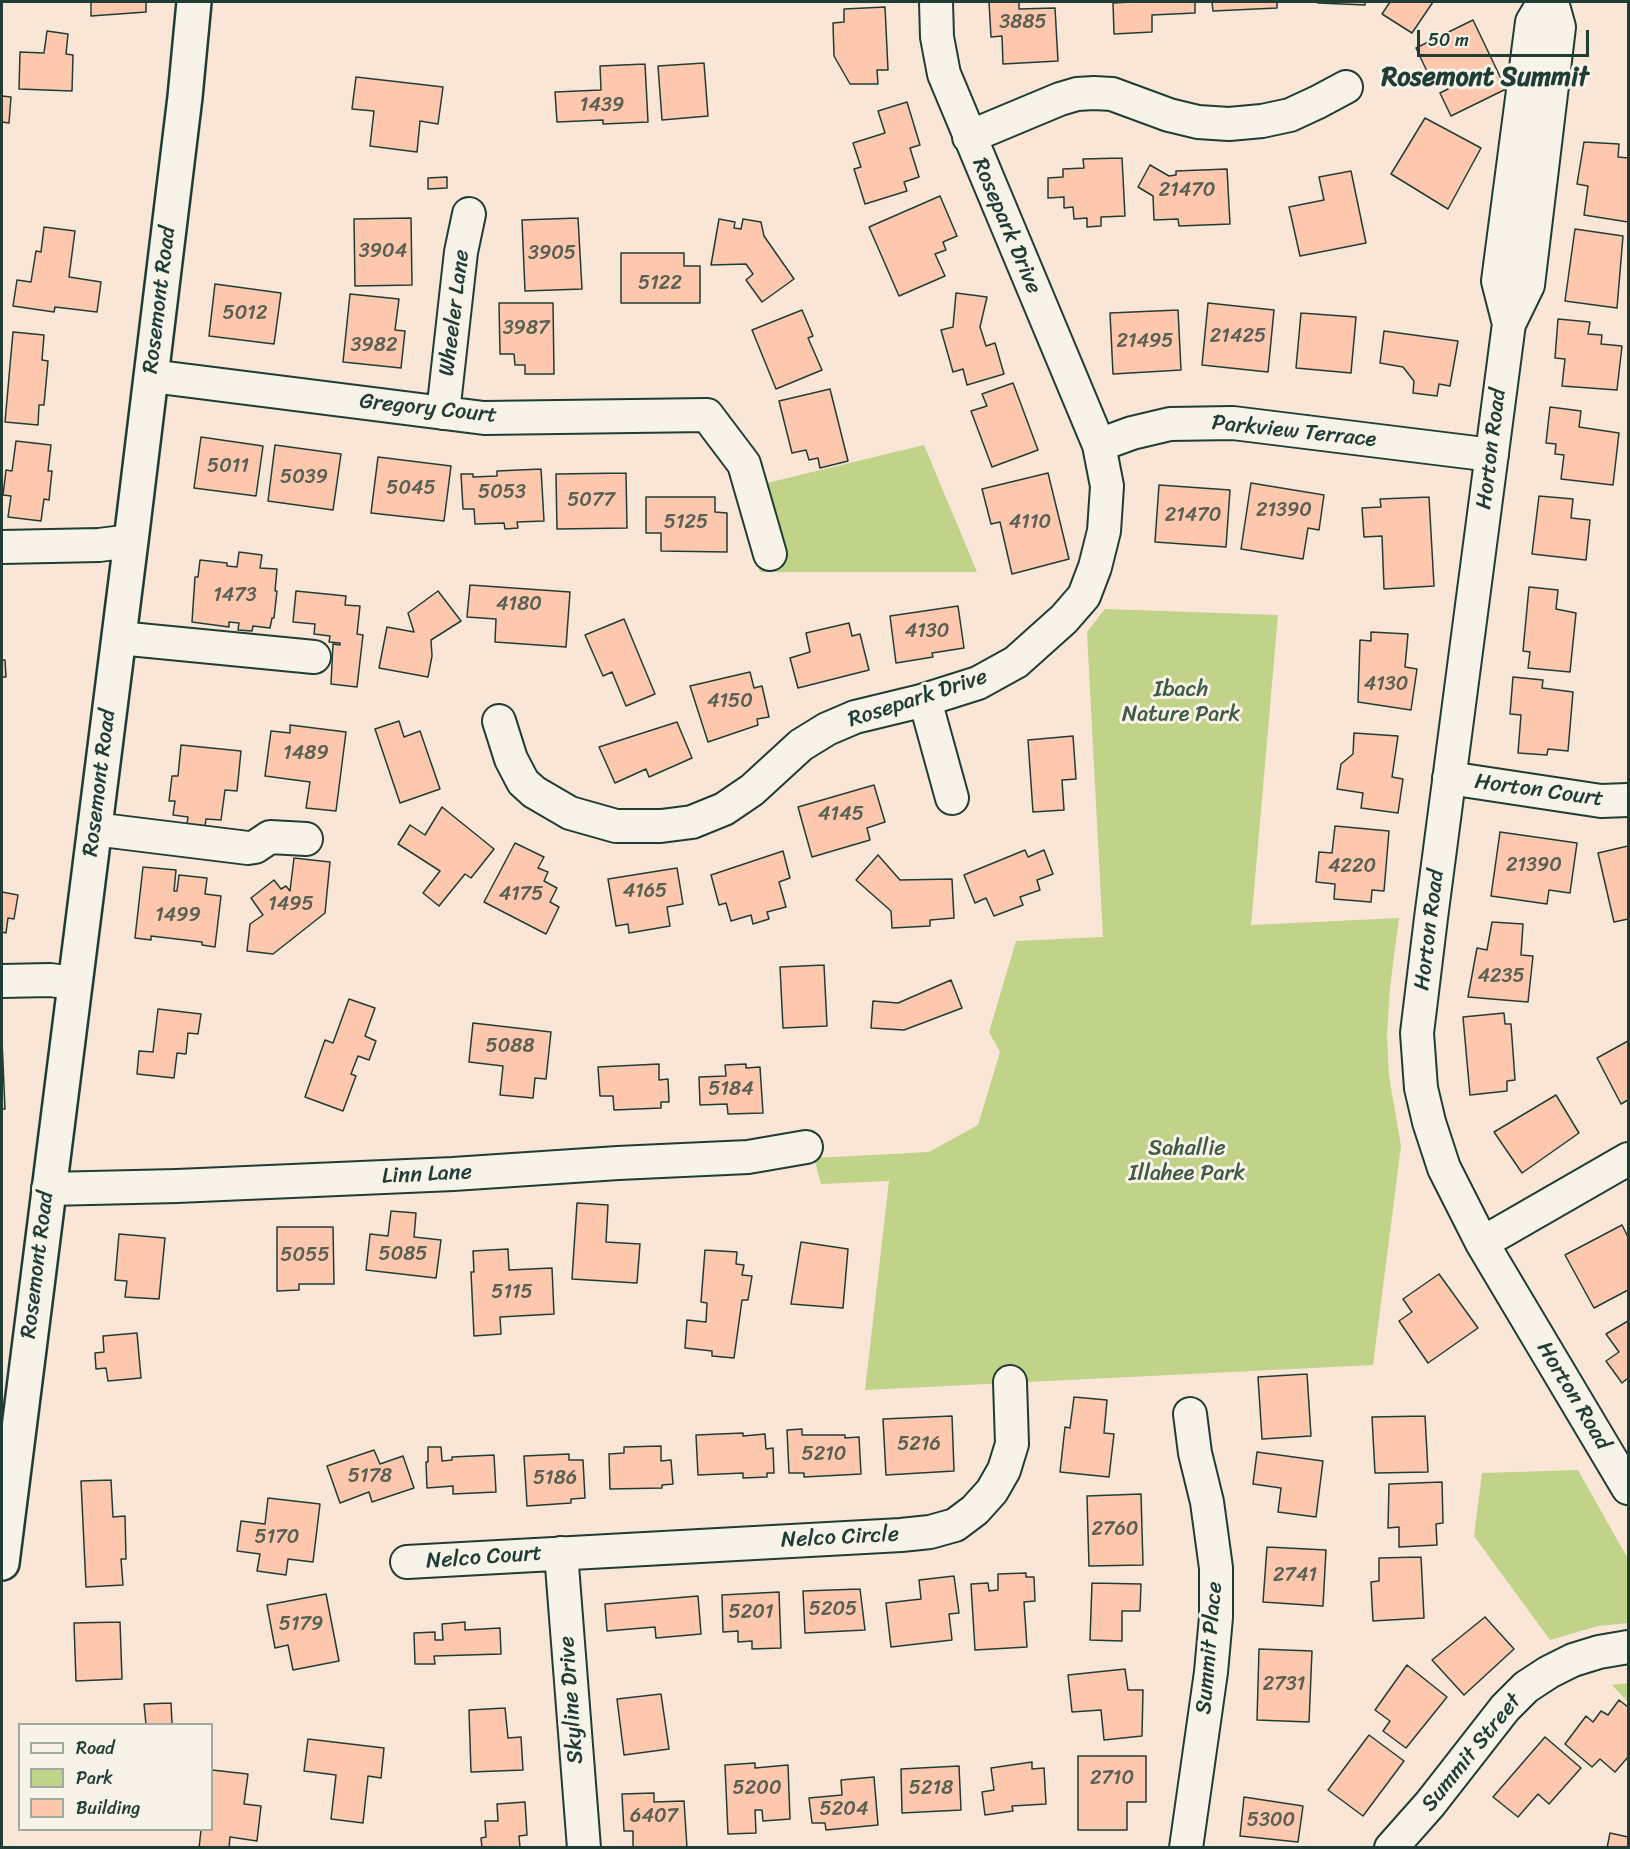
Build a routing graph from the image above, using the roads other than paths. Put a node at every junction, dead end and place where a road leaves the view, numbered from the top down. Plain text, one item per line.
1 (194, 2) edge
2 (936, 2) edge
3 (1545, 2) edge
4 (1552, 2) edge
5 (1346, 87) dead end
6 (969, 137) junction
7 (469, 214) dead end
8 (1509, 324) junction
9 (151, 376) junction
10 (442, 413) junction
11 (1099, 445) junction
12 (1492, 455) junction
13 (131, 541) junction
14 (2, 547) edge
15 (770, 554) dead end
16 (119, 638) junction
17 (314, 657) dead end
18 (925, 700) junction
19 (499, 721) dead end
20 (1449, 778) junction
21 (952, 798) dead end
22 (1629, 800) edge
23 (94, 829) junction
24 (306, 839) dead end
25 (2, 981) edge
26 (74, 983) junction
27 (806, 1147) dead end
28 (1629, 1159) edge
29 (48, 1189) junction
30 (1482, 1243) junction
31 (1010, 1382) dead end
32 (1190, 1414) dead end
33 (1629, 1488) edge
34 (561, 1553) junction
35 (407, 1562) dead end
36 (2, 1563) edge
37 (1629, 1647) edge
38 (584, 1848) edge
39 (1186, 1848) edge
40 (1391, 1848) edge

1 - 9 main road, Rosemont Road
2 - 6 street, Rosepark Drive
3 - 8 street, Horton Road
4 - 8 street, Horton Road
5 - 6 street
6 - 11 street, Rosepark Drive
7 - 10 street, Wheeler Lane
8 - 12 street, Horton Road
9 - 10 street, Gregory Court
9 - 13 main road, Rosemont Road
10 - 15 street, Gregory Court
11 - 12 street, Parkview Terrace
11 - 18 street, Rosepark Drive
12 - 20 street, Horton Road
13 - 14 street
13 - 16 main road, Rosemont Road
16 - 17 street
16 - 23 main road, Rosemont Road
18 - 19 street, Rosepark Drive
18 - 21 street
20 - 22 street, Horton Court
20 - 30 street, Horton Road
23 - 24 street
23 - 26 main road, Rosemont Road
25 - 26 street
26 - 29 main road, Rosemont Road
27 - 29 street, Linn Lane
28 - 30 street
29 - 36 main road, Rosemont Road
30 - 33 street, Horton Road
31 - 34 street, Nelco Circle
32 - 39 street, Summit Place
34 - 35 street, Nelco Court
34 - 38 street, Skyline Drive
37 - 40 street, Summit Street

